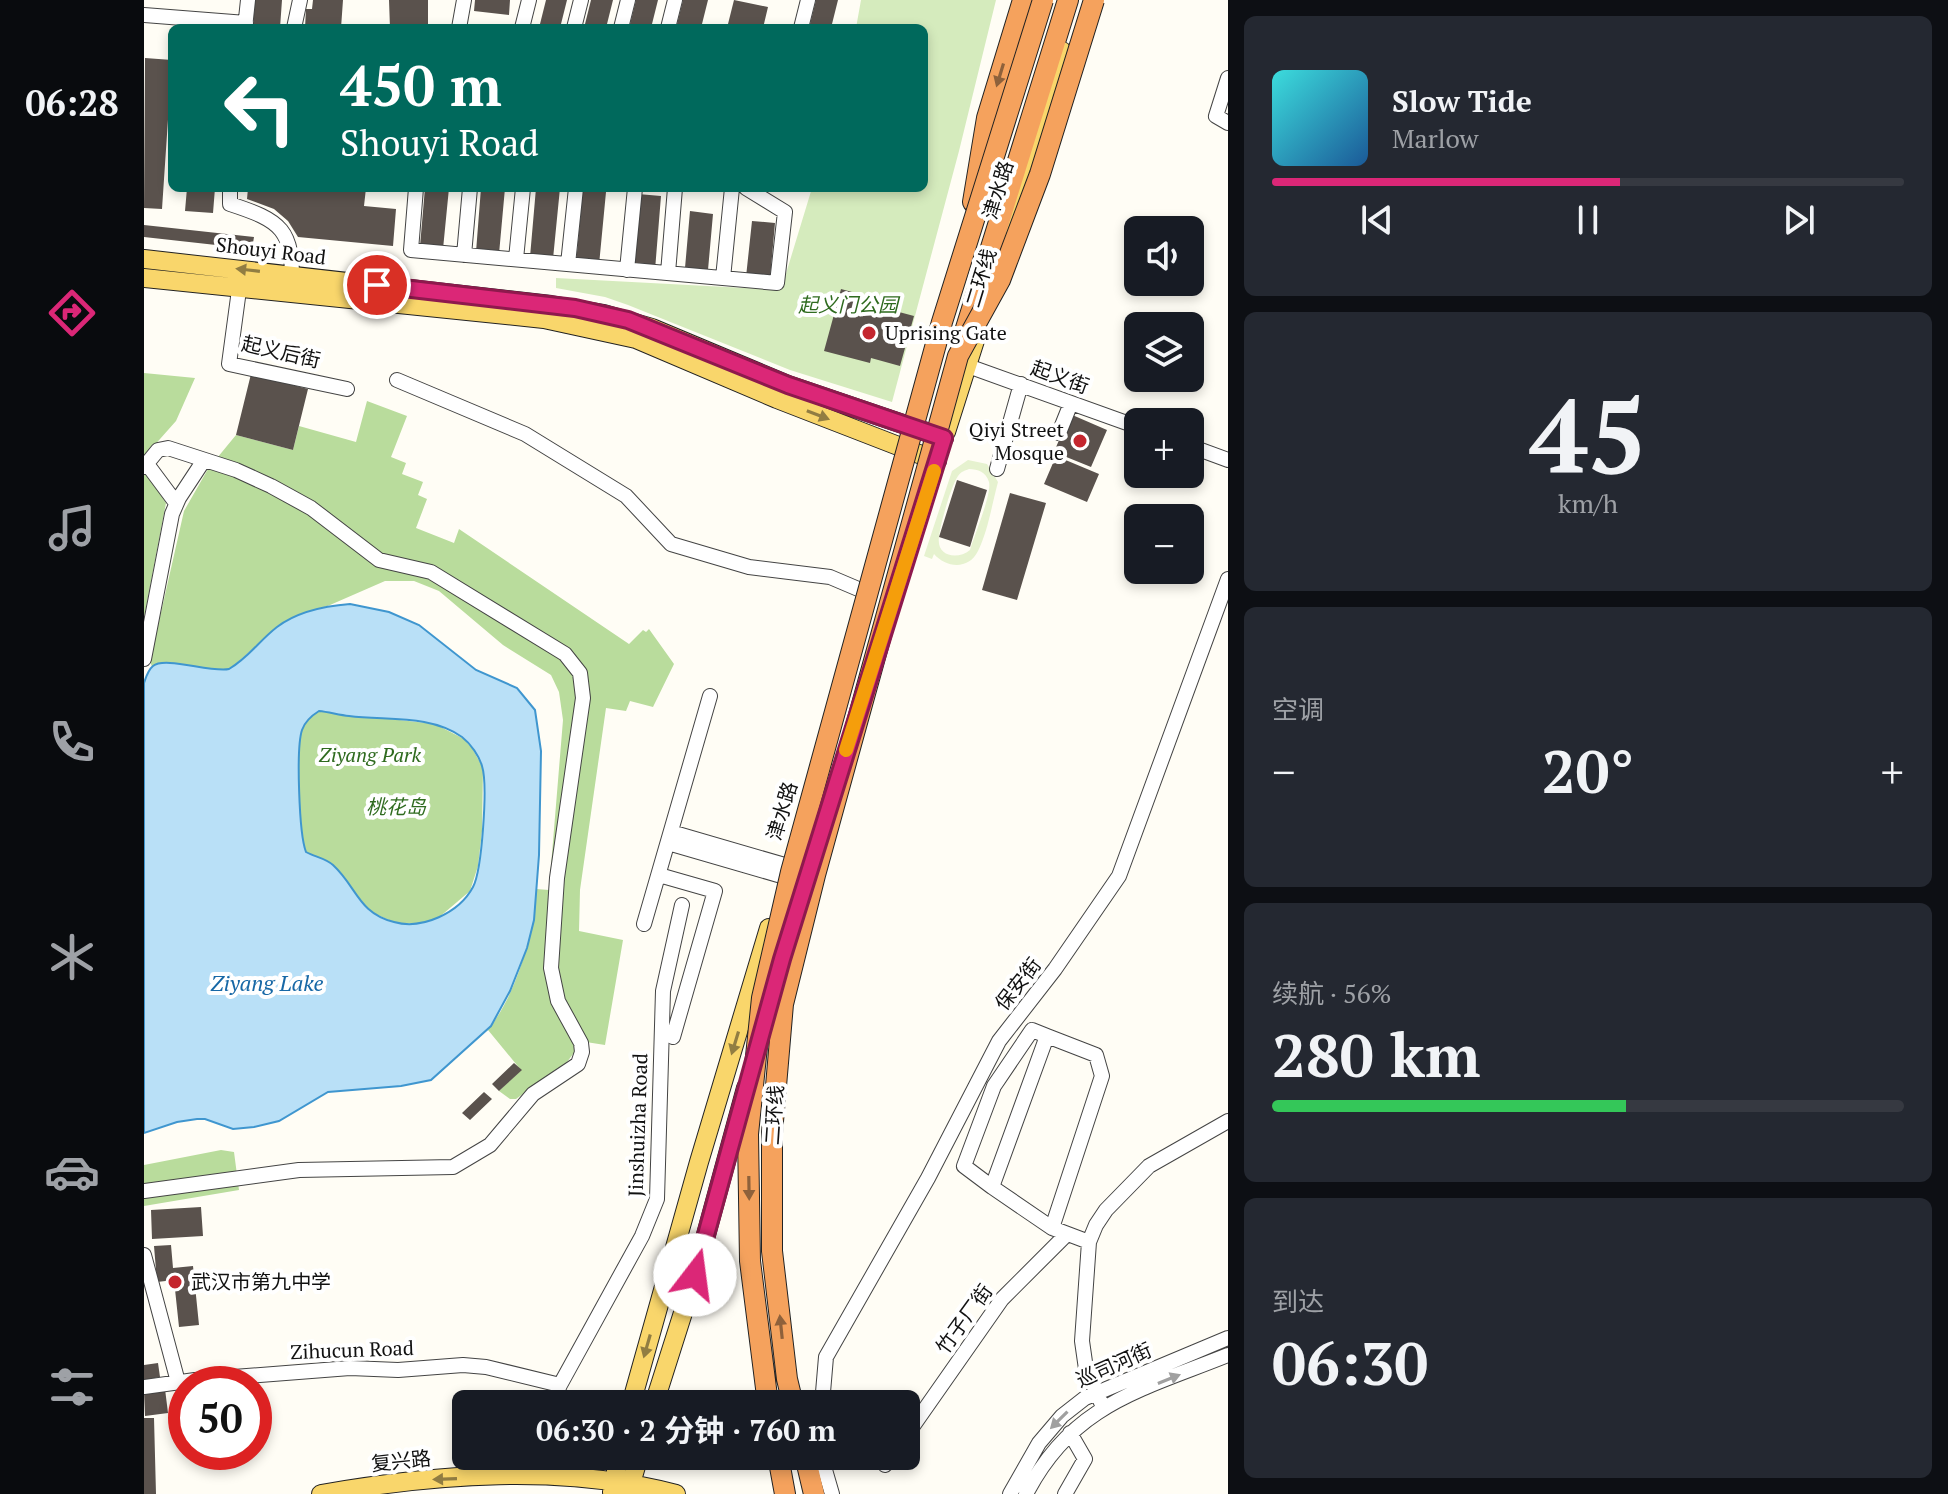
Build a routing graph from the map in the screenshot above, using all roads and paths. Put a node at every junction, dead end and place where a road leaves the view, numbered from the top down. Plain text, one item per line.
1 (248, 0) edge
2 (300, 0) edge
3 (464, 0) edge
4 (529, 0) edge
5 (581, 0) edge
6 (628, 0) edge
7 (675, 0) edge
8 (1023, 0) edge
9 (1041, 0) edge
10 (1068, 0) edge
11 (1078, 0) edge
12 (1094, 0) edge
13 (805, 1) edge
14 (144, 15) edge
15 (227, 24) edge
16 (246, 24) edge
17 (295, 24) edge
18 (460, 24) edge
19 (523, 24) edge
20 (575, 24) edge
21 (622, 24) edge
22 (669, 24) edge
23 (802, 24) edge
24 (1228, 78) edge
25 (1228, 123) edge
26 (230, 192) edge
27 (416, 192) edge
28 (470, 192) edge
29 (523, 192) edge
30 (576, 192) edge
31 (635, 192) edge
32 (675, 192) edge
33 (732, 192) edge
34 (757, 192) edge
35 (464, 255) junction
36 (964, 256) junction
37 (144, 259) edge
38 (516, 259) junction
39 (568, 264) junction
40 (627, 270) junction
41 (668, 273) junction
42 (144, 278) edge
43 (723, 278) junction
44 (292, 285) junction
45 (239, 290) junction
46 (986, 305) junction
47 (963, 361) junction
48 (397, 380) dead end
49 (1021, 384) junction
50 (347, 389) dead end
51 (1071, 403) junction
52 (1124, 422) edge
53 (920, 429) junction
54 (1059, 433) dead end
55 (944, 438) junction
56 (1204, 451) edge
57 (913, 452) junction
58 (204, 460) junction
59 (1228, 460) edge
60 (937, 461) junction
61 (145, 465) edge
62 (997, 469) dead end
63 (176, 503) junction
64 (1228, 579) edge
65 (870, 594) junction
66 (144, 659) edge
67 (710, 696) dead end
68 (670, 837) junction
69 (786, 872) junction
70 (659, 875) junction
71 (682, 905) dead end
72 (644, 924) dead end
73 (1047, 1036) junction
74 (673, 1037) dead end
75 (1228, 1121) edge
76 (992, 1187) junction
77 (144, 1191) edge
78 (1059, 1231) junction
79 (1089, 1242) junction
80 (144, 1255) edge
81 (1228, 1338) edge
82 (1228, 1355) edge
83 (174, 1366) edge
84 (272, 1374) edge
85 (168, 1383) edge
86 (560, 1385) junction
87 (144, 1387) edge
88 (558, 1390) edge
89 (635, 1390) edge
90 (658, 1390) edge
91 (766, 1390) edge
92 (790, 1390) edge
93 (823, 1390) edge
94 (1097, 1392) junction
95 (1103, 1407) junction
96 (920, 1416) edge
97 (1070, 1433) junction
98 (525, 1470) edge
99 (631, 1470) edge
100 (781, 1470) edge
101 (808, 1470) edge
102 (825, 1470) edge
103 (523, 1476) junction
104 (621, 1489) edge
105 (321, 1494) edge
106 (676, 1494) edge
107 (785, 1494) edge
108 (814, 1494) edge
109 (832, 1494) edge
110 (1010, 1494) edge
111 (1026, 1494) edge
112 (1065, 1494) edge

1 - 16 street
2 - 17 street
3 - 18 street
4 - 19 street
5 - 20 street
6 - 21 street
7 - 22 street
8 -> 36 highway, bridge
9 - 36 highway, 二环线, bridge
9 - 53 main road, 津水路
10 - 47 highway, 二环线, bridge
11 - 46 main road, 津水路
12 - 46 highway, bridge
13 - 23 street
14 - 15 street
24 - 25 street
26 - 44 street
27 - 35 street
28 - 35 street
29 - 38 street
30 - 39 street
31 - 40 street
32 - 41 street
33 - 43 street
34 - 43 street
35 - 38 street
36 -> 91 highway, 二环线, bridge
44 -> 37 main road, Shouyi Road
38 - 39 street
39 - 40 street
40 - 41 street
41 - 43 street
42 - 45 main road, Shouyi Road
44 - 45 main road, Shouyi Road
44 - 53 main road, Shouyi Road
44 -> 57 main road, Shouyi Road
45 - 50 street, 起义后街
46 - 47 highway, bridge
47 - 49 street, 起义街
47 - 55 main road
92 -> 47 highway, 二环线, bridge
48 - 65 street
49 - 51 street, 起义街
49 - 62 street
51 - 52 street, 起义街
51 - 54 street
53 - 55 main road, Shouyi Road
53 - 57 main road, 津水路
55 - 60 main road
56 - 59 street
57 - 60 main road, Shouyi Road
57 - 65 main road, 津水路
58 - 61 street
58 - 63 street
58 - 77 street
60 - 90 main road
61 - 63 street
63 - 66 street
64 - 93 street, 保安街
65 - 69 main road, 津水路
67 - 68 street
68 - 69 street
68 - 70 street
69 -> 89 main road, 津水路
70 - 72 street
70 - 74 street
71 - 86 street, Jinshuizha Road
73 - 76 street
73 - 76 street
73 - 78 street
75 - 79 street
76 - 78 street
78 - 79 street
78 - 96 street, 竹子厂街
79 - 94 street
80 - 83 street
81 - 94 street, 巡司河街
95 -> 82 street, 巡司河街
84 - 86 street, Zihucun Road
85 - 87 street, Zihucun Road
86 - 88 street, Jinshuizha Road
94 - 95 street
94 -> 110 street, 巡司河街
95 - 97 street, 巡司河街
97 - 111 street, 巡司河街
97 - 112 street
98 - 103 street
99 - 104 main road
100 - 107 highway
101 - 108 highway
102 - 109 street
103 - 104 main road, 复兴路
103 -> 105 main road, 复兴路
104 - 106 main road, 复兴路

